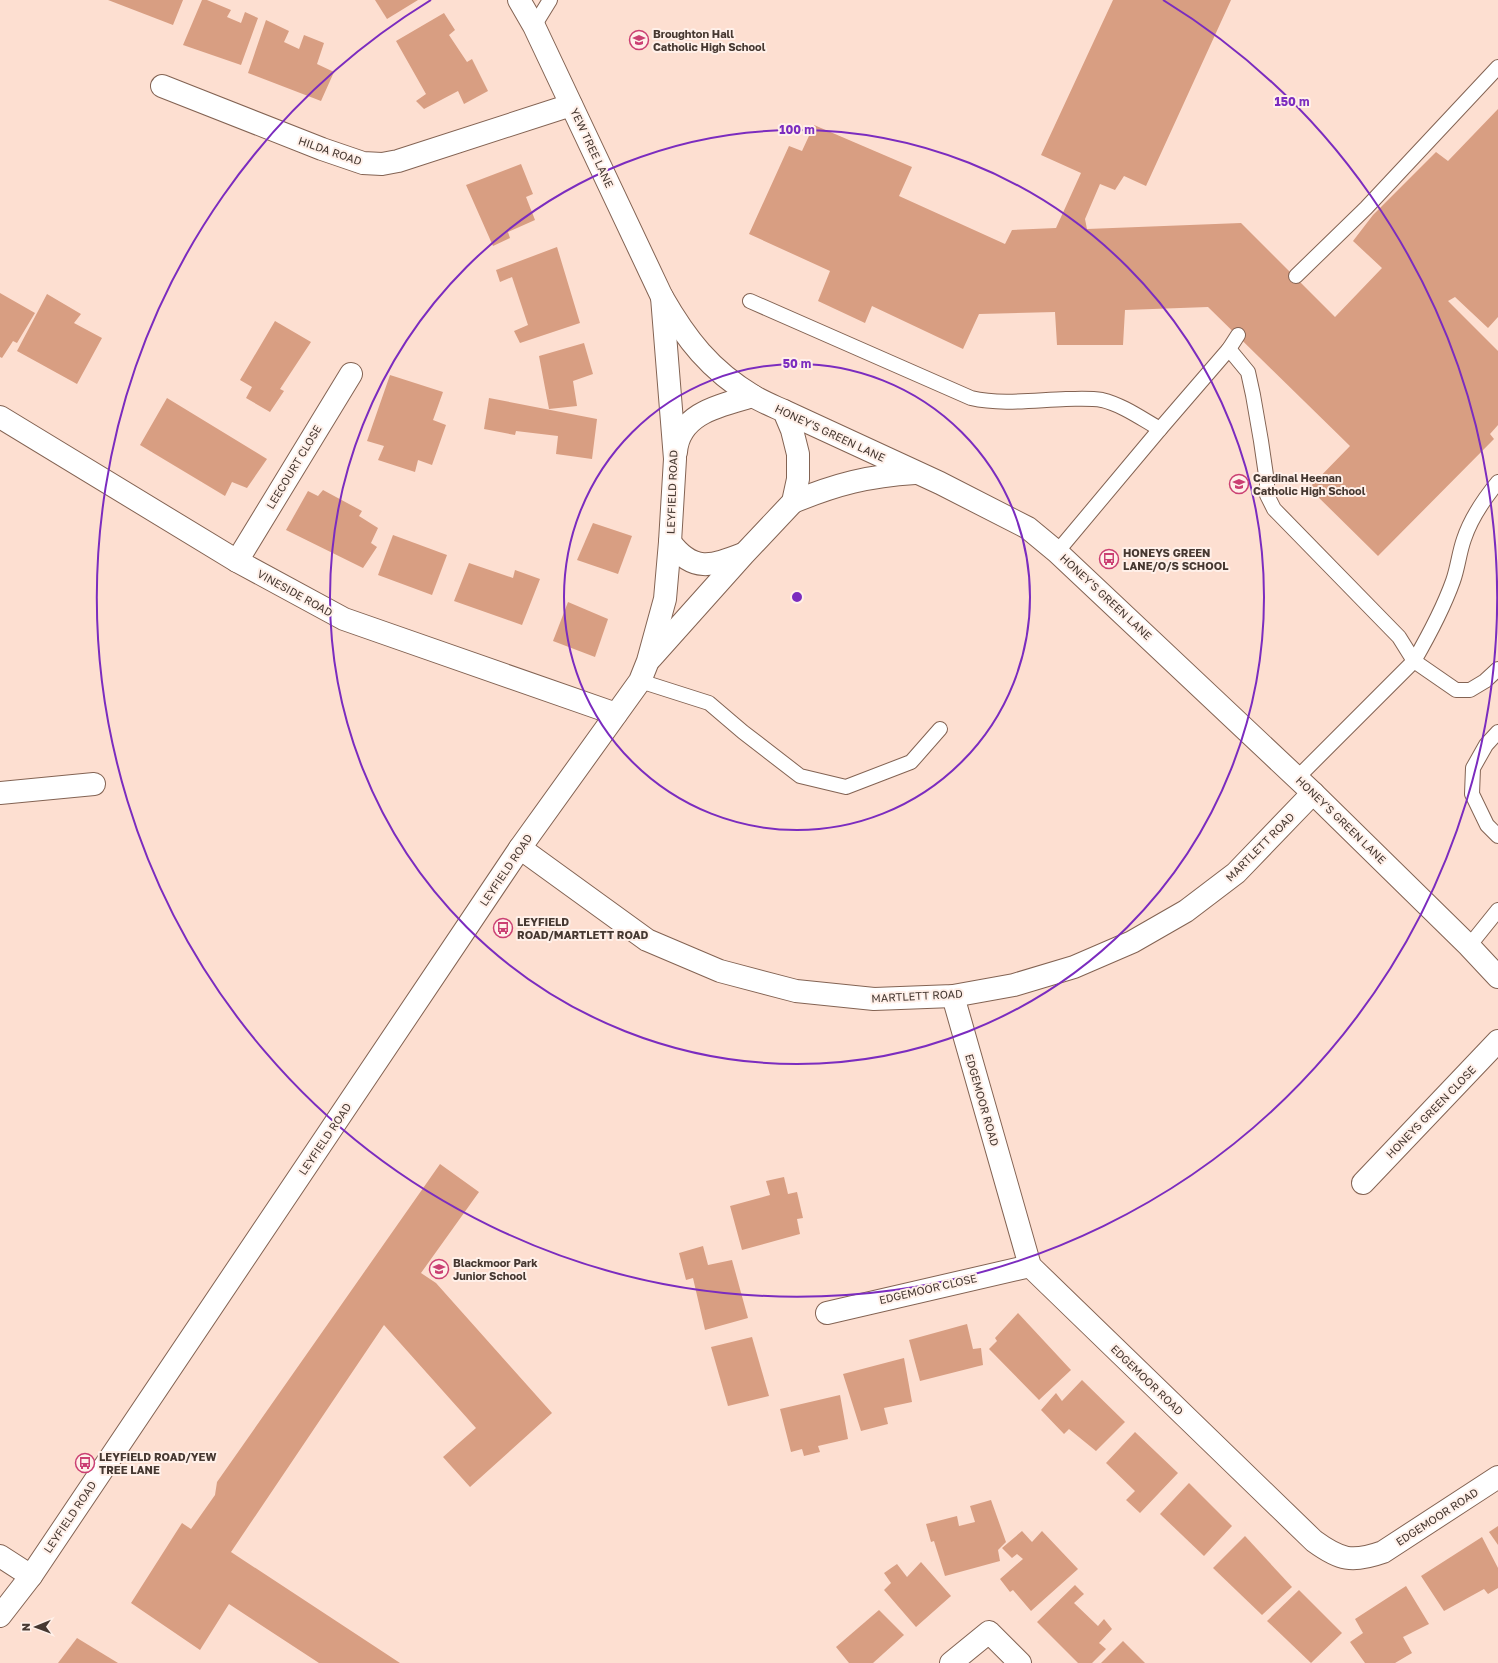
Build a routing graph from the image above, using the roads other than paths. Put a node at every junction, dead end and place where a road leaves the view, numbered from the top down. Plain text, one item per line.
1 (519, 0) edge
2 (550, 0) edge
3 (534, 26) junction
4 (1498, 68) edge
5 (162, 86) dead end
6 (572, 105) junction
7 (1296, 276) dead end
8 (662, 297) junction
9 (750, 301) dead end
10 (1238, 335) dead end
11 (1229, 349) junction
12 (351, 374) dead end
13 (753, 396) junction
14 (784, 411) junction
15 (0, 417) edge
16 (1160, 429) junction
17 (675, 459) junction
18 (915, 473) junction
19 (1498, 482) edge
20 (793, 502) junction
21 (670, 542) junction
22 (1057, 552) junction
23 (744, 554) junction
24 (237, 561) junction
25 (1414, 661) junction
26 (1498, 668) edge
27 (644, 671) junction
28 (616, 714) junction
29 (940, 729) dead end
30 (1498, 732) edge
31 (1297, 778) junction
32 (94, 784) dead end
33 (0, 793) edge
34 (1313, 793) junction
35 (1498, 836) edge
36 (520, 848) junction
37 (1498, 910) edge
38 (1468, 946) junction
39 (1498, 977) edge
40 (953, 996) junction
41 (1498, 1042) edge
42 (1363, 1183) dead end
43 (1030, 1266) junction
44 (827, 1313) dead end
45 (1498, 1478) edge
46 (0, 1556) edge
47 (30, 1576) junction
48 (0, 1616) edge
49 (951, 1663) edge
50 (1020, 1663) edge

1 - 3 street, YEW TREE LANE
2 - 3 lane
3 - 6 street, YEW TREE LANE
4 - 7 lane
5 - 6 street, HILDA ROAD
6 - 8 street, YEW TREE LANE
8 - 13 street, HONEY'S GREEN LANE
8 - 17 street, LEYFIELD ROAD
9 - 16 lane
10 - 11 lane
11 - 16 lane
11 - 25 lane
12 - 24 street, LEECOURT CLOSE
13 - 14 street, HONEY'S GREEN LANE
13 - 17 street
14 - 18 street, HONEY'S GREEN LANE
14 - 20 street
15 - 24 street, VINESIDE ROAD
16 - 22 lane
17 - 21 street, LEYFIELD ROAD
18 - 20 street
18 - 22 street, HONEY'S GREEN LANE
19 - 25 lane
20 - 23 street, LEYFIELD ROAD
21 - 23 street
21 - 27 street, LEYFIELD ROAD
22 - 31 street, HONEY'S GREEN LANE
23 - 27 street, LEYFIELD ROAD
24 - 28 street, VINESIDE ROAD
25 - 26 lane
25 - 31 lane
27 - 28 street, LEYFIELD ROAD
27 - 29 lane
28 - 36 street, LEYFIELD ROAD
30 - 35 lane
31 - 34 street, HONEY'S GREEN LANE
32 - 33 street
34 - 38 street, HONEY'S GREEN LANE
34 - 40 street, MARTLETT ROAD
36 - 40 street, MARTLETT ROAD
36 - 47 street, LEYFIELD ROAD
37 - 38 lane
38 - 39 street, HONEY'S GREEN LANE
40 - 43 street, EDGEMOOR ROAD
41 - 42 street, HONEYS GREEN CLOSE
43 - 44 street, EDGEMOOR CLOSE
43 - 45 street, EDGEMOOR ROAD
46 - 47 street
47 - 48 street, LEYFIELD ROAD
49 - 50 street

